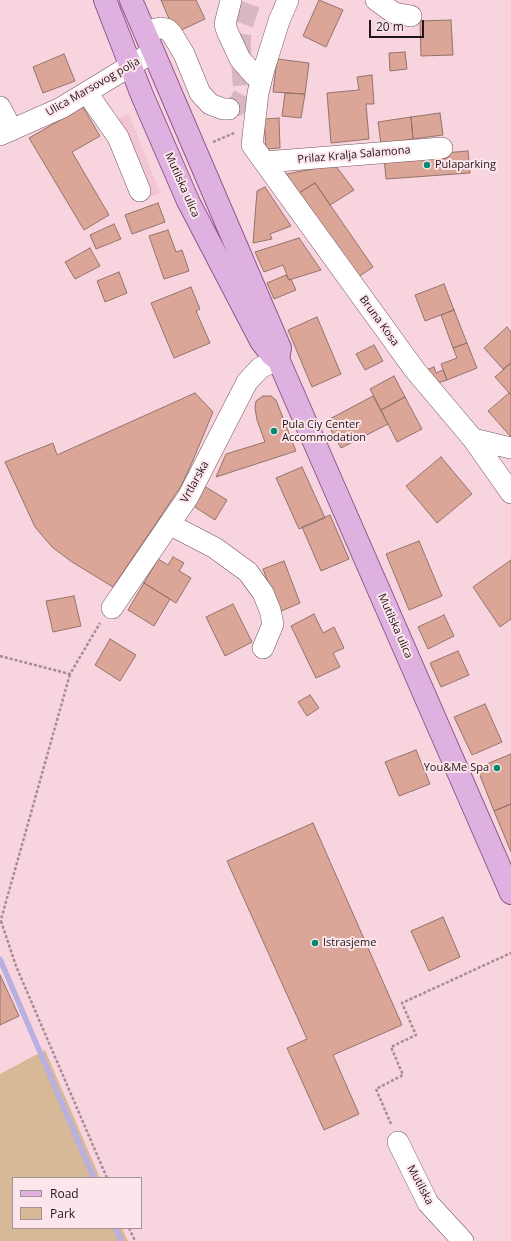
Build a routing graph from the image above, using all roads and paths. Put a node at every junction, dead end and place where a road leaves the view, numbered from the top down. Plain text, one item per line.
1 (105, 0) edge
2 (131, 0) edge
3 (231, 0) edge
4 (288, 0) edge
5 (376, 0) edge
6 (411, 16) dead end
7 (144, 31) junction
8 (153, 52) junction
9 (130, 66) junction
10 (261, 79) junction
11 (88, 93) junction
12 (0, 107) edge
13 (229, 109) dead end
14 (254, 124) junction
15 (6, 132) edge
16 (209, 144) dead end
17 (442, 148) dead end
18 (265, 162) junction
19 (140, 191) dead end
20 (278, 359) junction
21 (473, 439) junction
22 (511, 448) edge
23 (511, 493) edge
24 (169, 524) junction
25 (112, 608) joint
26 (263, 648) dead end
27 (0, 656) edge
28 (70, 674) junction
29 (509, 881) edge
30 (1, 922) edge
31 (511, 953) edge
32 (398, 1142) joint
33 (107, 1177) edge
34 (129, 1229) edge
35 (134, 1241) edge
36 (464, 1241) edge

1 - 9 main road, Mutilska ulica
2 - 7 main road, Mutilska ulica
3 - 10 street
4 - 10 street
5 - 6 street
7 - 8 main road, Mutilska ulica
7 - 13 street
8 - 9 street, Ulica Marsovog polja
8 - 20 main road, Mutilska ulica
9 - 11 street, Ulica Marsovog polja
9 - 20 main road, Mutilska ulica
10 - 14 street
11 - 15 street, Ulica Marsovog polja
11 - 19 street
12 - 15 street, Ulica Marsovog polja
14 - 16 path
14 - 18 street, Bruna Kosa
17 - 18 street, Prilaz Kralja Salamona
18 - 21 street, Bruna Kosa
20 - 24 street, Vrtlarska
20 - 29 main road, Mutilska ulica
21 - 22 street
21 - 23 street, Bruna Kosa
24 - 25 street, Vrtlarska
24 - 26 street
25 - 28 path
27 - 28 path
28 - 30 path
30 - 33 path
31 - 32 path
32 - 36 street, Mutilska
34 - 35 path

